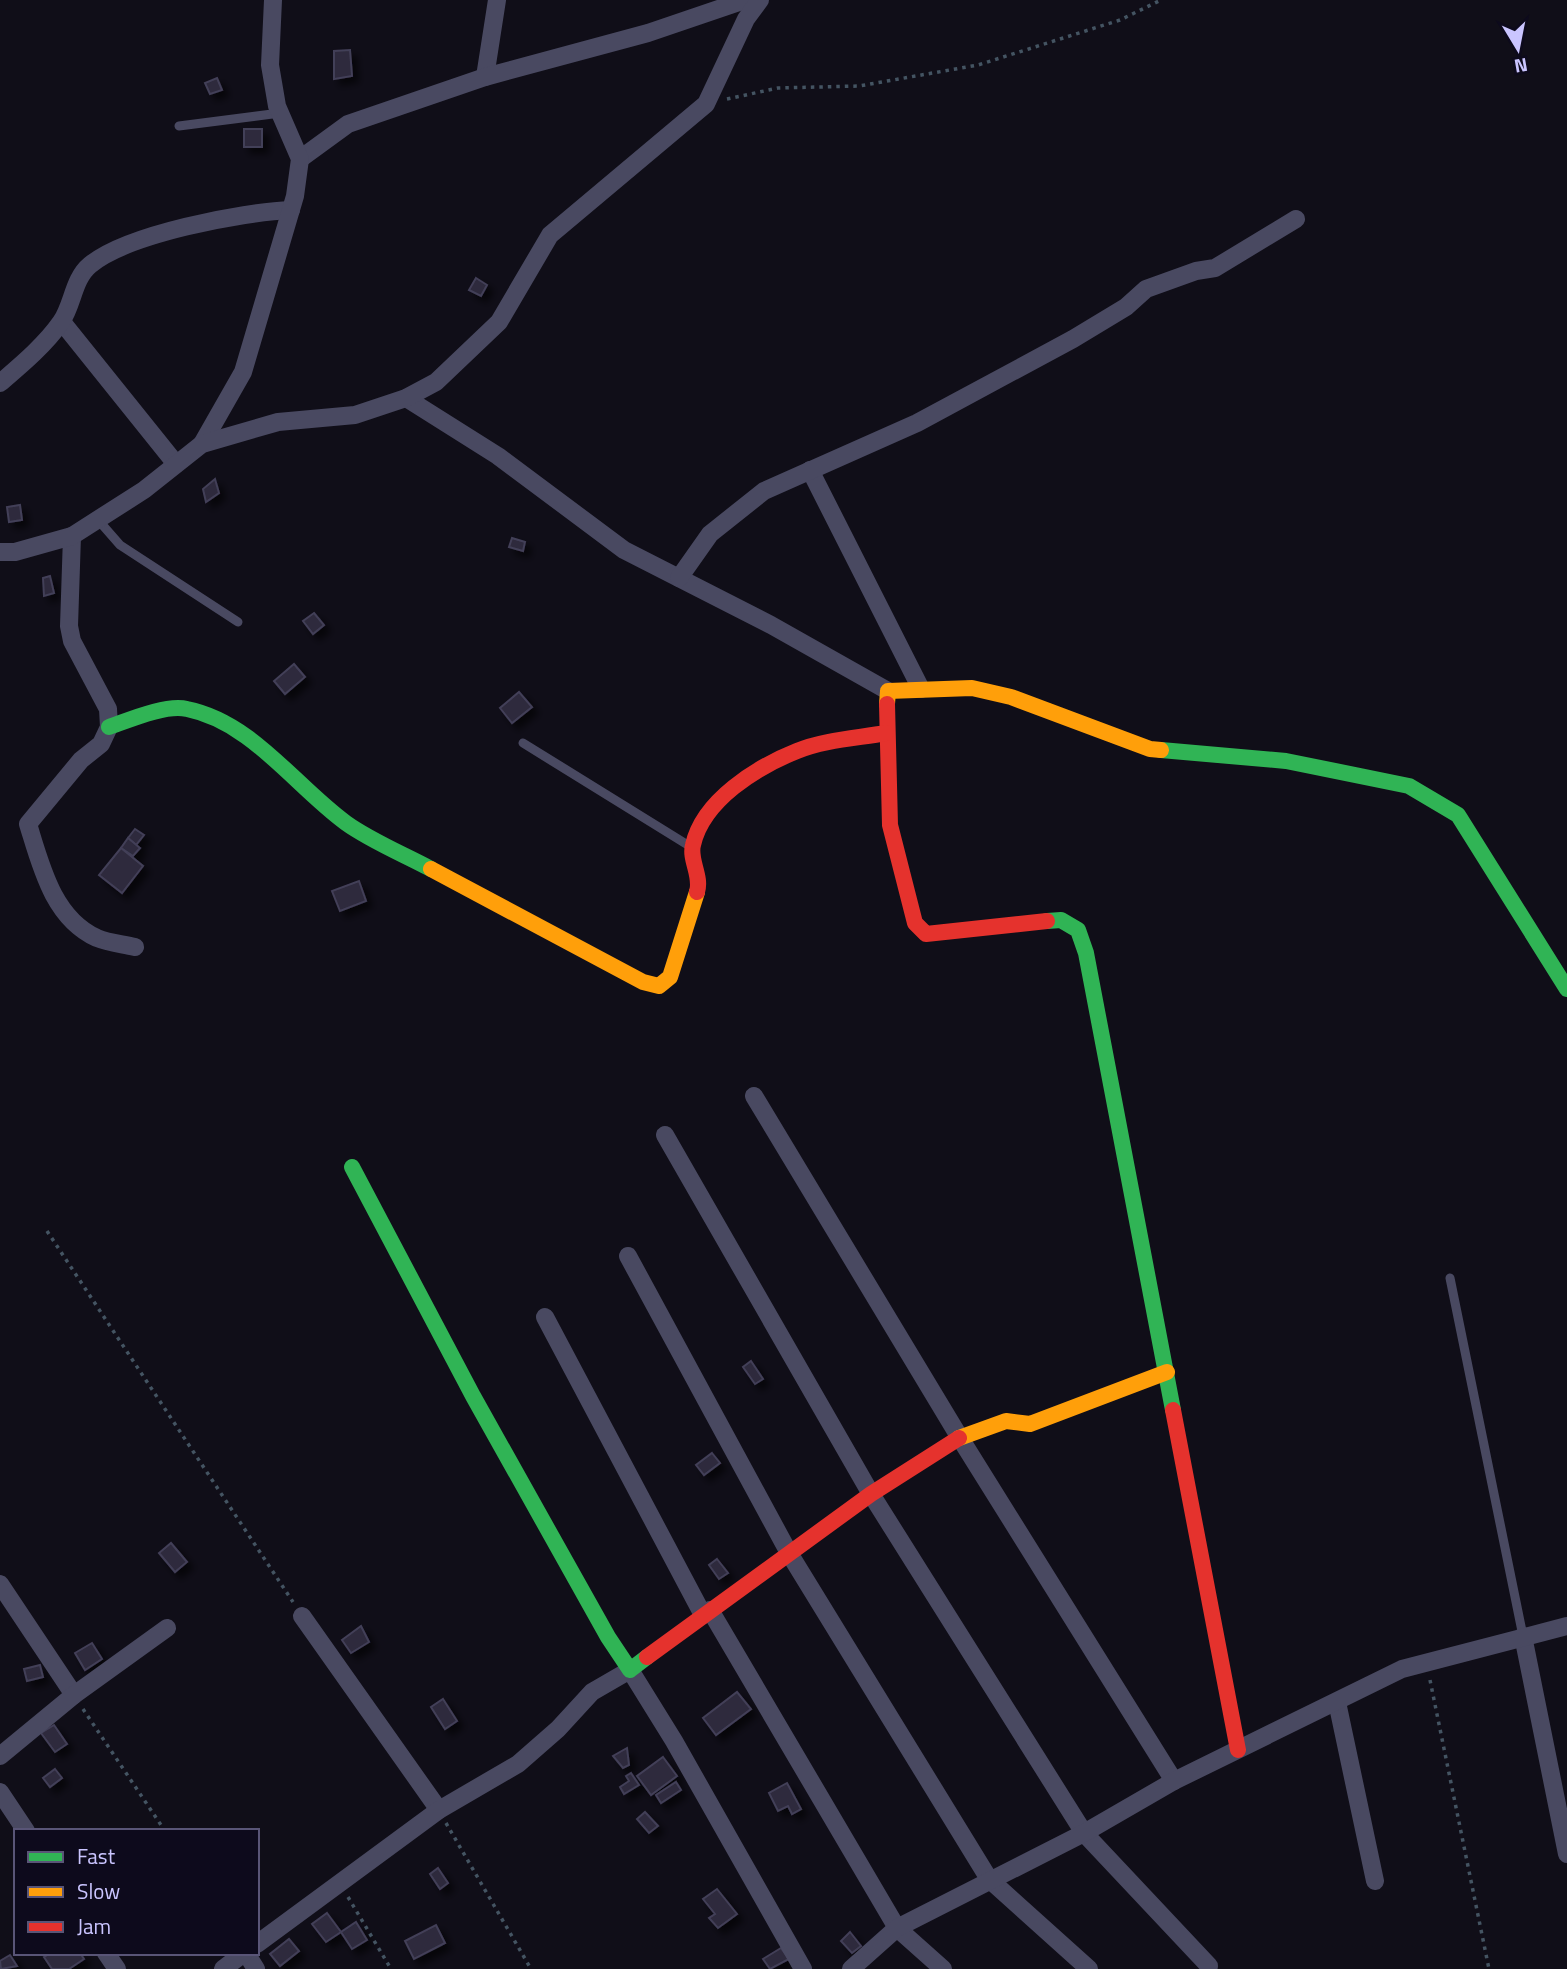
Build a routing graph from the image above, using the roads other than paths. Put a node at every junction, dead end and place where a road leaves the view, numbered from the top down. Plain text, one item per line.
1 (273, 0) edge
2 (497, 0) edge
3 (745, 0) edge
4 (760, 0) edge
5 (715, 5) edge
6 (485, 77) junction
7 (281, 113) junction
8 (179, 126) dead end
9 (300, 159) junction
10 (291, 210) junction
11 (1296, 219) dead end
12 (62, 322) junction
13 (0, 383) edge
14 (407, 398) junction
15 (202, 444) junction
16 (176, 464) junction
17 (810, 470) junction
18 (99, 521) junction
19 (72, 536) junction
20 (0, 552) edge
21 (679, 578) junction
22 (238, 622) dead end
23 (921, 689) junction
24 (888, 691) junction
25 (109, 727) junction
26 (886, 733) junction
27 (523, 743) dead end
28 (692, 848) junction
29 (135, 947) dead end
30 (1567, 989) edge
31 (754, 1096) dead end
32 (664, 1135) dead end
33 (352, 1167) dead end
34 (628, 1256) dead end
35 (1450, 1278) dead end
36 (545, 1317) dead end
37 (1167, 1372) junction
38 (960, 1438) junction
39 (871, 1494) junction
40 (789, 1553) junction
41 (0, 1584) edge
42 (707, 1613) junction
43 (302, 1616) road end
44 (1567, 1626) edge
45 (167, 1628) dead end
46 (1523, 1636) junction
47 (630, 1670) junction
48 (74, 1695) junction
49 (1337, 1702) junction
50 (1238, 1751) junction
51 (0, 1756) edge
52 (1174, 1781) junction
53 (0, 1791) edge
54 (439, 1810) junction
55 (25, 1829) edge
56 (1084, 1833) junction
57 (1567, 1854) edge
58 (989, 1879) junction
59 (1376, 1881) dead end
60 (897, 1928) junction
61 (259, 1943) edge
62 (242, 1955) edge
63 (1209, 1966) dead end
64 (223, 1969) edge
65 (803, 1969) edge
66 (851, 1969) edge
67 (943, 1969) edge
68 (1089, 1969) edge

1 - 7 street
2 - 6 street
3 - 5 street
4 - 14 street
5 - 6 street
6 - 9 street
7 - 8 lane
7 - 9 street
9 - 10 street
10 - 12 street
10 - 15 street
11 - 17 street
12 - 13 street
12 - 16 street
14 - 15 street
14 - 21 street
15 - 16 street
16 - 18 street
17 - 21 street
17 - 23 street
18 - 19 street
18 - 22 lane
19 - 20 street
19 - 25 street
21 - 24 street
23 - 24 street
23 - 30 street
24 - 26 street
25 - 28 street
25 - 29 street
26 - 28 street
26 - 37 street
27 - 28 lane
31 - 38 street
32 - 39 street
33 - 47 street
34 - 40 street
35 - 46 lane
36 - 42 street
37 - 38 street
37 - 50 street
38 - 39 street
38 - 52 street
39 - 40 street
39 - 56 street
40 - 42 street
40 - 58 street
41 - 48 street
42 - 47 street
42 - 60 street
43 - 54 street
44 - 46 street
45 - 48 street
46 - 49 street
46 - 57 street
47 - 54 street
47 - 65 street
48 - 51 street
49 - 50 street
49 - 59 street
50 - 52 street
52 - 56 street
53 - 55 street
54 - 61 street
56 - 58 street
56 - 63 street
58 - 60 street
58 - 68 street
60 - 66 street
60 - 67 street
62 - 64 street

